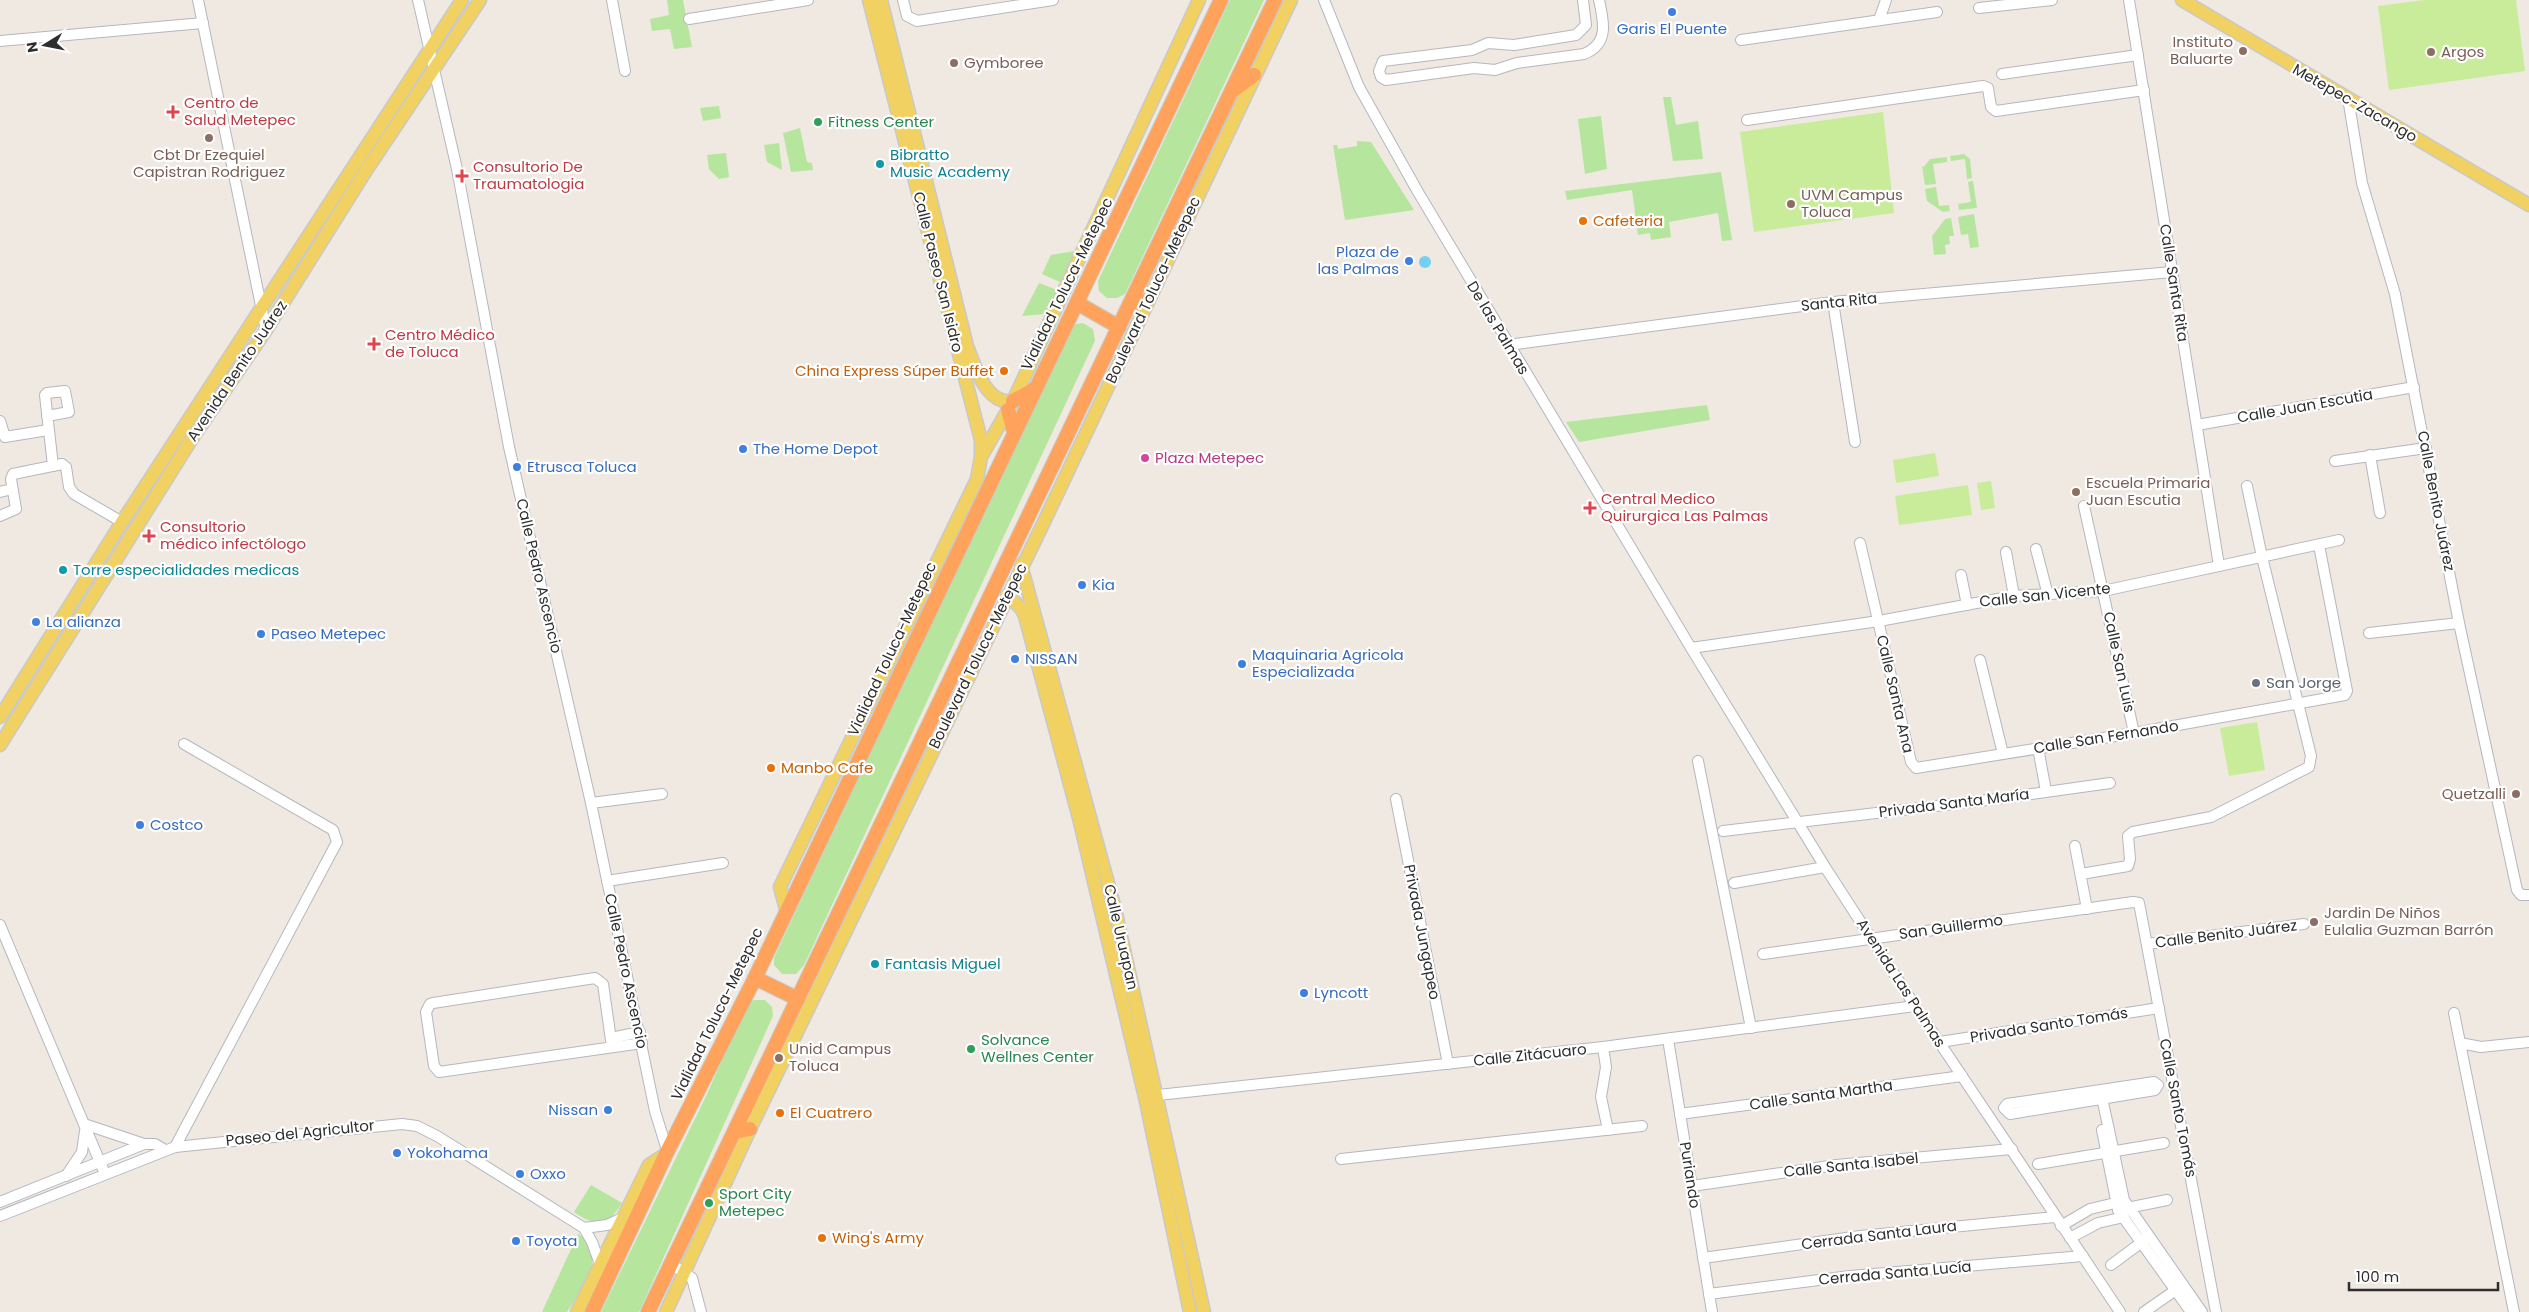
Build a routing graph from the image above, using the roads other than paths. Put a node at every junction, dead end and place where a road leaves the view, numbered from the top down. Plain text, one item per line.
1 (198, 0) edge
2 (418, 0) edge
3 (462, 0) edge
4 (480, 0) edge
5 (612, 0) edge
6 (808, 0) edge
7 (869, 0) edge
8 (882, 0) edge
9 (904, 0) edge
10 (1053, 0) edge
11 (1199, 0) edge
12 (1221, 0) edge
13 (1275, 0) edge
14 (1291, 0) edge
15 (1324, 0) edge
16 (1583, 0) edge
17 (1599, 0) edge
18 (1886, 0) edge
19 (2049, 0) edge
20 (2129, 0) edge
21 (2182, 0) edge
22 (1979, 8) dead end
23 (1937, 12) dead end
24 (689, 19) dead end
25 (1879, 20) junction
26 (203, 23) junction
27 (1741, 40) dead end
28 (0, 41) edge
29 (1514, 45) junction
30 (1472, 50) junction
31 (429, 51) junction
32 (2138, 55) junction
33 (1517, 63) junction
34 (434, 68) junction
35 (1474, 68) junction
36 (625, 71) dead end
37 (2002, 74) dead end
38 (1254, 75) junction
39 (1233, 90) junction
40 (2144, 90) junction
41 (2348, 98) junction
42 (1747, 120) dead end
43 (2529, 205) edge
44 (2172, 272) junction
45 (1148, 301) junction
46 (1833, 302) junction
47 (1077, 303) junction
48 (1129, 305) junction
49 (260, 308) junction
50 (1139, 318) junction
51 (1119, 327) junction
52 (266, 330) junction
53 (1508, 346) junction
54 (2414, 387) junction
55 (1035, 389) junction
56 (1010, 405) junction
57 (47, 416) dead end
58 (0, 421) edge
59 (2197, 425) junction
60 (48, 430) junction
61 (1014, 432) junction
62 (1856, 442) dead end
63 (2426, 448) junction
64 (2370, 455) junction
65 (981, 457) junction
66 (2335, 461) dead end
67 (53, 466) junction
68 (977, 479) junction
69 (2247, 486) dead end
70 (12, 489) junction
71 (0, 492) edge
72 (982, 499) junction
73 (2084, 506) dead end
74 (2380, 513) dead end
75 (0, 516) edge
76 (122, 522) junction
77 (2339, 540) dead end
78 (1860, 543) dead end
79 (2319, 545) junction
80 (2036, 549) dead end
81 (2006, 552) dead end
82 (2262, 557) junction
83 (1022, 565) junction
84 (2219, 566) junction
85 (1961, 575) dead end
86 (2103, 591) junction
87 (2048, 594) junction
88 (1007, 595) junction
89 (2014, 596) junction
90 (1967, 605) junction
91 (1879, 621) junction
92 (2460, 623) junction
93 (2369, 634) dead end
94 (979, 636) junction
95 (1691, 648) junction
96 (1980, 660) dead end
97 (2299, 704) junction
98 (0, 717) edge
99 (2134, 733) junction
100 (184, 744) dead end
101 (0, 745) edge
102 (2038, 748) junction
103 (2002, 754) junction
104 (1698, 761) dead end
105 (1913, 766) joint
106 (2110, 783) dead end
107 (2046, 791) junction
108 (662, 794) dead end
109 (1396, 799) dead end
110 (591, 803) junction
111 (1798, 823) junction
112 (1723, 831) dead end
113 (2076, 846) dead end
114 (723, 863) dead end
115 (1825, 867) junction
116 (2081, 874) junction
117 (607, 881) junction
118 (1734, 883) dead end
119 (2529, 894) edge
120 (2139, 903) joint
121 (786, 909) junction
122 (2087, 909) junction
123 (2304, 924) dead end
124 (0, 925) edge
125 (1872, 938) junction
126 (2147, 944) junction
127 (1763, 954) dead end
128 (755, 978) junction
129 (798, 999) junction
130 (1915, 1006) junction
131 (2159, 1008) junction
132 (2454, 1013) dead end
133 (1751, 1028) junction
134 (640, 1032) junction
135 (1668, 1039) junction
136 (1940, 1042) junction
137 (2529, 1042) edge
138 (612, 1043) junction
139 (2460, 1043) junction
140 (642, 1044) junction
141 (1603, 1047) junction
142 (1448, 1064) junction
143 (1962, 1076) junction
144 (1158, 1095) junction
145 (2099, 1095) junction
146 (1145, 1097) junction
147 (1680, 1114) junction
148 (84, 1126) junction
149 (1642, 1126) dead end
150 (750, 1129) junction
151 (1608, 1130) junction
152 (734, 1133) junction
153 (2164, 1143) dead end
154 (144, 1144) junction
155 (742, 1146) junction
156 (170, 1148) junction
157 (2012, 1149) junction
158 (666, 1152) junction
159 (2110, 1152) junction
160 (1341, 1159) dead end
161 (100, 1164) junction
162 (2038, 1164) dead end
163 (105, 1174) junction
164 (66, 1176) junction
165 (1692, 1186) junction
166 (2168, 1200) dead end
167 (0, 1202) edge
168 (2121, 1209) junction
169 (0, 1216) edge
170 (2055, 1216) junction
171 (622, 1218) junction
172 (2061, 1226) junction
173 (584, 1228) junction
174 (2070, 1238) junction
175 (2146, 1240) junction
176 (2082, 1256) junction
177 (1703, 1258) junction
178 (600, 1264) junction
179 (671, 1264) junction
180 (2110, 1265) dead end
181 (685, 1272) junction
182 (2179, 1287) junction
183 (1709, 1294) junction
184 (577, 1312) edge
185 (592, 1312) edge
186 (648, 1312) edge
187 (666, 1312) edge
188 (701, 1312) edge
189 (1190, 1312) edge
190 (1204, 1312) edge
191 (1712, 1312) edge
192 (2120, 1312) edge
193 (2144, 1312) edge
194 (2191, 1312) edge
195 (2202, 1312) edge
196 (2216, 1312) edge
197 (2514, 1312) edge

1 - 26 street
2 - 31 street, Calle Pedro Ascencio
3 - 31 main road, Avenida Benito Juárez
4 - 34 main road, Avenida Benito Juárez
5 - 36 street
6 - 24 street
7 - 65 main road, Calle Paseo San Isidro
8 - 56 main road, Calle Paseo San Isidro
9 - 10 street
11 - 56 main road
12 - 47 highway, Vialidad Toluca-Metepec
13 - 39 highway
14 - 38 main road, Boulevard Toluca-Metepec
15 - 53 street, De las Palmas
16 - 29 street
17 - 33 street
18 - 25 street
19 - 22 street
20 - 32 street, Calle Santa Rita
21 - 41 main road, Metepec-Zacango
23 - 25 street
25 - 27 street
26 - 28 street
26 - 49 street
29 - 30 street
29 - 33 street
30 - 35 street
30 - 35 street
31 - 34 street, Calle Pedro Ascencio
31 - 49 main road, Avenida Benito Juárez
32 - 37 street
32 - 40 street, Calle Santa Rita
33 - 35 street
34 - 52 main road, Avenida Benito Juárez
34 - 110 street, Calle Pedro Ascencio
38 - 39 highway
38 - 45 main road, Boulevard Toluca-Metepec
39 - 48 highway
40 - 42 street
40 - 44 street, Calle Santa Rita
41 - 43 main road, Metepec-Zacango
41 - 54 street, Calle Benito Juárez
44 - 46 street, Santa Rita
44 - 59 street, Calle Santa Rita
45 - 48 highway
45 - 50 main road, Boulevard Toluca-Metepec
46 - 53 street, Santa Rita
46 - 62 street
47 - 51 highway
47 - 55 highway, Vialidad Toluca-Metepec
48 - 50 highway
48 - 51 highway
49 - 52 street
49 - 76 main road, Avenida Benito Juárez
50 - 83 main road, Boulevard Toluca-Metepec
51 - 94 highway
52 - 101 main road, Avenida Benito Juárez
53 - 95 street, De las Palmas
54 - 59 street, Calle Juan Escutia
54 - 63 street, Calle Benito Juárez
55 - 56 highway
55 - 61 highway, Vialidad Toluca-Metepec
56 - 61 highway
56 - 65 main road
57 - 60 street
58 - 60 street
59 - 84 street, Calle Santa Rita
60 - 67 street
61 - 72 highway, Vialidad Toluca-Metepec
63 - 64 street
63 - 92 street, Calle Benito Juárez
64 - 66 street
64 - 74 street
65 - 68 main road
67 - 70 street
67 - 76 street
68 - 72 highway
68 - 121 main road
69 - 82 street
70 - 71 street
70 - 75 street
72 - 121 highway, Vialidad Toluca-Metepec
73 - 86 street, Calle San Luis
76 - 98 main road, Avenida Benito Juárez
77 - 79 street, Calle San Vicente
78 - 91 street, Calle Santa Ana
79 - 82 street, Calle San Vicente
79 - 97 street, Calle San Fernando
80 - 87 street
81 - 89 street
82 - 84 street, Calle San Vicente
82 - 97 street
83 - 88 main road, Boulevard Toluca-Metepec
83 - 144 main road, Calle Uruapan
84 - 86 street, Calle San Vicente
85 - 90 street
86 - 87 street, Calle San Vicente
86 - 99 street, Calle San Luis
87 - 89 street, Calle San Vicente
88 - 94 main road, Boulevard Toluca-Metepec
88 - 146 main road, Calle Uruapan
89 - 90 street, Calle San Vicente
90 - 91 street, Calle San Vicente
91 - 95 street, Calle San Vicente
91 - 105 street, Calle Santa Ana
92 - 93 street
92 - 119 street, Calle Benito Juárez
94 - 129 highway
94 - 150 main road, Boulevard Toluca-Metepec
95 - 111 street, Avenida Las Palmas
96 - 103 street
97 - 99 street, Calle San Fernando
97 - 116 street
99 - 102 street, Calle San Fernando
100 - 156 street
102 - 103 street, Calle San Fernando
102 - 107 street
103 - 105 street, Calle San Fernando
104 - 133 street
106 - 107 street, Privada Santa María
107 - 111 street, Privada Santa María
108 - 110 street
109 - 142 street, Privada Jungapeo
110 - 117 street, Calle Pedro Ascencio
111 - 112 street, Privada Santa María
111 - 115 street, Avenida Las Palmas
113 - 116 street
114 - 117 street
115 - 118 street
115 - 125 street, Avenida Las Palmas
116 - 122 street
117 - 134 street, Calle Pedro Ascencio
120 - 122 street, San Guillermo
120 - 126 street, Calle Santo Tomás
121 - 128 highway, Vialidad Toluca-Metepec
122 - 125 street, San Guillermo
123 - 126 street, Calle Benito Juárez
124 - 148 street
125 - 127 street, San Guillermo
125 - 130 street, Avenida Las Palmas
126 - 131 street, Calle Santo Tomás
128 - 129 highway
128 - 158 highway, Vialidad Toluca-Metepec
129 - 152 highway
130 - 133 street, Calle Zitácuaro
130 - 136 street, Avenida Las Palmas
131 - 136 street, Privada Santo Tomás
131 - 196 street, Calle Santo Tomás
132 - 139 street
133 - 135 street, Calle Zitácuaro
134 - 138 street
134 - 140 street, Calle Pedro Ascencio
135 - 141 street, Calle Zitácuaro
135 - 147 street, Puriando
136 - 143 street, Avenida Las Palmas
137 - 139 street
138 - 138 street
138 - 140 street
139 - 197 street
140 - 158 street, Calle Pedro Ascencio
141 - 142 street, Calle Zitácuaro
141 - 151 street
142 - 144 street, Calle Zitácuaro
143 - 147 street, Calle Santa Martha
143 - 157 street, Avenida Las Palmas
144 - 146 street, Calle Zitácuaro
144 - 190 main road, Calle Uruapan
145 - 145 street
145 - 159 street
146 - 189 main road, Calle Uruapan
147 - 165 street, Puriando
148 - 154 street
148 - 161 street
148 - 164 street
149 - 151 street
150 - 152 highway
150 - 155 main road, Boulevard Toluca-Metepec
151 - 160 street
152 - 155 highway
152 - 179 highway
153 - 159 street
154 - 156 street
154 - 161 street
155 - 181 main road, Boulevard Toluca-Metepec
156 - 163 street, Paseo del Agricultor
156 - 173 street, Paseo del Agricultor
157 - 165 street, Calle Santa Isabel
157 - 170 street, Avenida Las Palmas
158 - 171 main road
158 - 185 highway, Vialidad Toluca-Metepec
159 - 162 street
159 - 168 street
161 - 163 street
161 - 164 street
163 - 169 street, Paseo del Agricultor
164 - 167 street
165 - 177 street, Puriando
166 - 168 street
168 - 172 street
168 - 174 street
168 - 175 street
170 - 172 street, Avenida Las Palmas
170 - 177 street, Cerrada Santa Laura
171 - 173 street
171 - 178 main road
172 - 174 street, Avenida Las Palmas
173 - 178 street
174 - 176 street, Avenida Las Palmas
175 - 180 street
175 - 182 street
176 - 183 street, Cerrada Santa Lucía
176 - 192 street, Avenida Las Palmas
177 - 183 street, Puriando
178 - 184 main road
179 - 181 street
179 - 186 highway
181 - 187 main road, Boulevard Toluca-Metepec
181 - 188 street
182 - 193 street
182 - 194 street
182 - 195 street
183 - 191 street, Puriando

